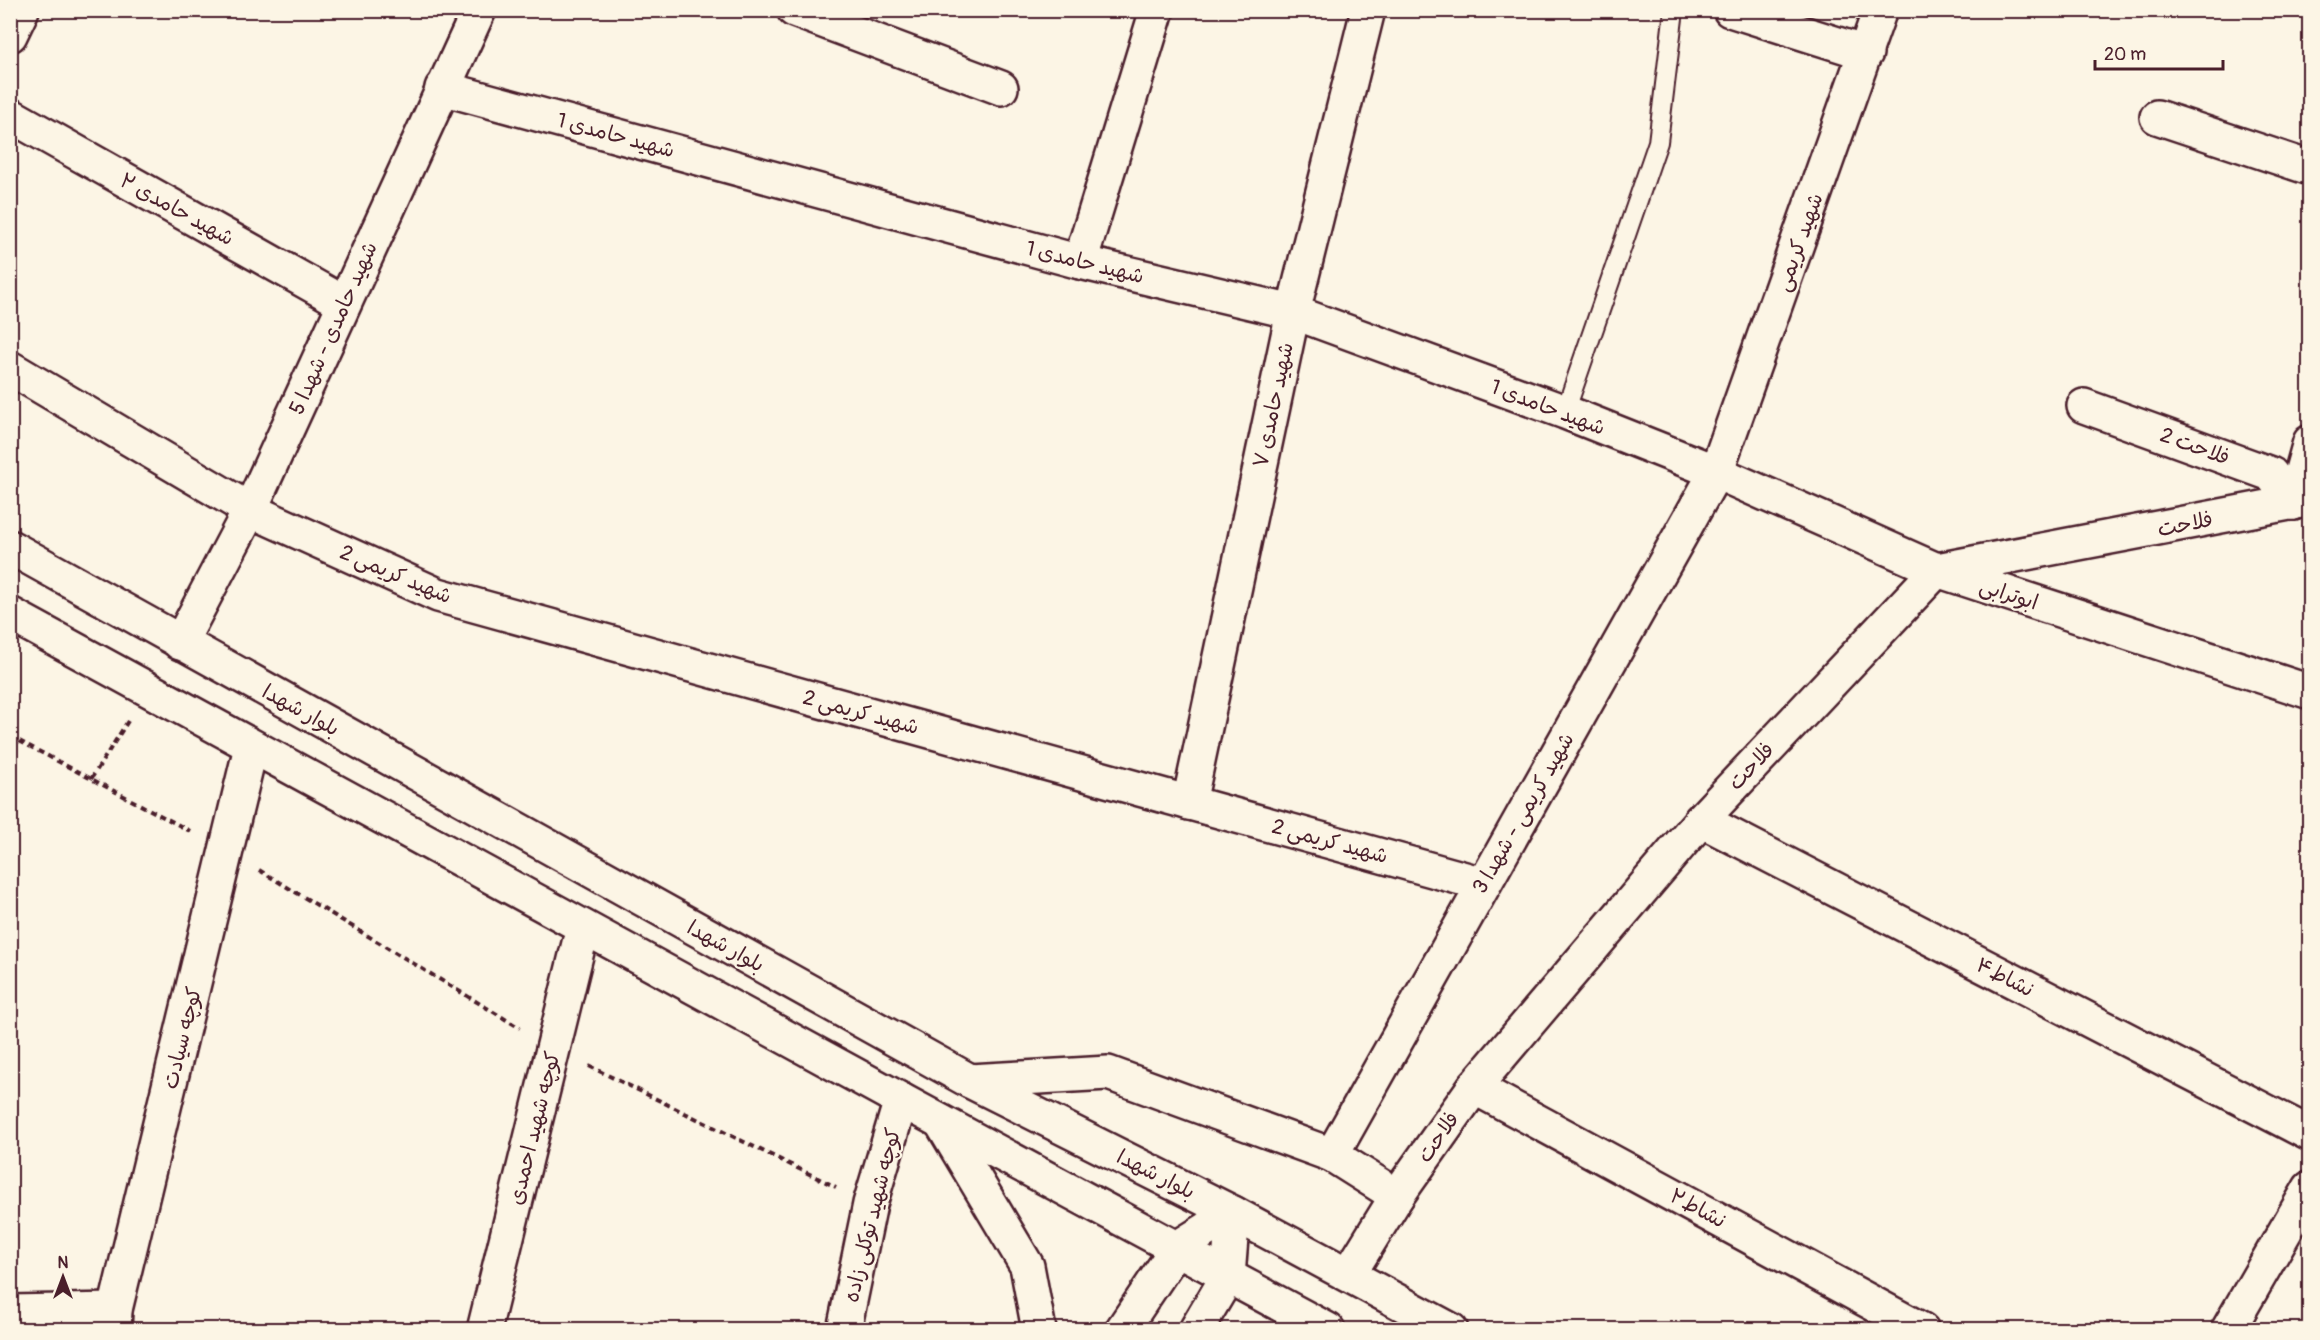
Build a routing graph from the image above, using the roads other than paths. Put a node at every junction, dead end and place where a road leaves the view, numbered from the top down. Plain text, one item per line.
1 (22, 10) edge
2 (479, 10) edge
3 (794, 10) edge
4 (1157, 10) edge
5 (1368, 10) edge
6 (1674, 10) edge
7 (1730, 10) edge
8 (1880, 10) edge
9 (10, 34) edge
10 (1866, 53) junction
11 (442, 88) junction
12 (1001, 88) dead end
13 (10, 115) edge
14 (2157, 117) dead end
15 (2310, 168) edge
16 (1080, 262) junction
17 (344, 303) junction
18 (1293, 312) junction
19 (10, 368) edge
20 (2084, 406) dead end
21 (1565, 412) junction
22 (2310, 442) edge
23 (1716, 472) junction
24 (2301, 501) edge
25 (250, 510) junction
26 (10, 547) edge
27 (1937, 570) junction
28 (10, 614) edge
29 (180, 643) junction
30 (2310, 692) edge
31 (251, 747) junction
32 (1189, 803) junction
33 (1701, 820) junction
34 (1483, 884) junction
35 (583, 927) junction
36 (970, 1080) junction
37 (1474, 1087) junction
38 (901, 1100) junction
39 (941, 1122) junction
40 (2310, 1134) edge
41 (1332, 1155) junction
42 (2310, 1188) edge
43 (1397, 1196) junction
44 (1233, 1213) junction
45 (1177, 1248) junction
46 (1349, 1274) junction
47 (1228, 1276) junction
48 (10, 1312) edge
49 (114, 1320) edge
50 (484, 1329) edge
51 (844, 1329) edge
52 (1039, 1329) edge
53 (1122, 1329) edge
54 (1196, 1329) edge
55 (1328, 1329) edge
56 (1451, 1329) edge
57 (1922, 1329) edge
58 (2228, 1329) edge

1 - 9 street
2 - 11 street, شهید حامدی - شهدا 5
3 - 12 street
4 - 16 street
5 - 18 street, شهید حامدی ۷
6 - 21 lane
7 - 10 street
8 - 10 street, شهید کریمی
10 - 23 street, شهید کریمی
11 - 16 street, شهيد حامدی 1
11 - 17 street, شهید حامدی - شهدا 5
13 - 17 street, شهید حامدی ۲
14 - 15 street
16 - 18 street, شهيد حامدی 1
17 - 25 street, شهید حامدی - شهدا 5
18 - 21 street, شهيد حامدی 1
18 - 32 street, شهید حامدی ۷
19 - 25 street, شهيد کريمی 2
20 - 24 street, فلاحت 2
21 - 23 street, شهيد حامدی 1
22 - 24 street
23 - 27 street, ابوترابی
23 - 34 street, شهيد کريمی - شهدا 3
24 - 27 street, فلاحت
25 - 29 street, شهید حامدی - شهدا 5
25 - 32 street, شهيد کريمی 2
26 - 29 street, بلوار شهدا
27 - 30 street, ابوترابی
27 - 33 street, فلاحت
28 - 31 street
29 - 36 street, بلوار شهدا
31 - 35 street
31 - 49 street, کوچه سیادت
32 - 34 street, شهيد کريمی 2
33 - 37 street, فلاحت
33 - 40 street, نشاط۴
34 - 41 street, شهيد کريمی - شهدا 3
35 - 38 street
35 - 50 street, کوچه شهید احمدی
36 - 41 street
36 - 44 street, بلوار شهدا
37 - 43 street, فلاحت
37 - 57 street, نشاط۲
38 - 39 street
38 - 51 street, کوچه شهید توکلی زاده
39 - 45 street
39 - 52 street
41 - 43 street
42 - 58 street
43 - 46 street, فلاحت
44 - 45 street
44 - 46 street, بلوار شهدا
44 - 47 street
45 - 47 street
45 - 53 street
46 - 56 street, بلوار شهدا
47 - 54 street
47 - 55 street
48 - 49 street

